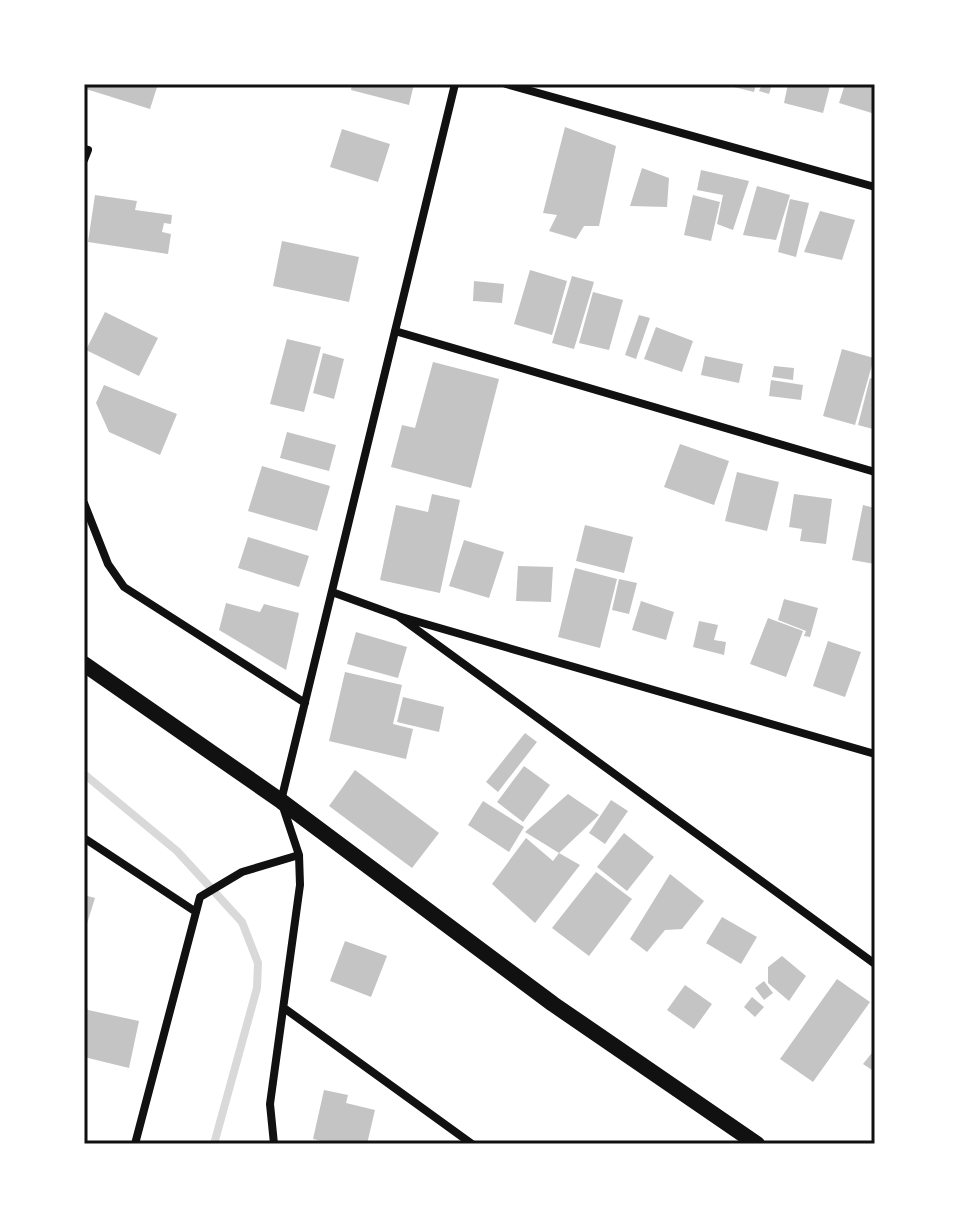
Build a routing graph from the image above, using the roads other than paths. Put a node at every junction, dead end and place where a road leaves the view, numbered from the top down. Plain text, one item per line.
1 (455, 84) edge
2 (506, 84) edge
3 (84, 149) edge
4 (84, 160) edge
5 (875, 187) edge
6 (395, 331) junction
7 (875, 472) edge
8 (84, 503) edge
9 (332, 592) junction
10 (398, 616) junction
11 (84, 664) edge
12 (305, 703) junction
13 (875, 754) edge
14 (281, 801) junction
15 (84, 838) edge
16 (299, 855) junction
17 (196, 912) junction
18 (875, 964) edge
19 (284, 1008) junction
20 (135, 1144) edge
21 (274, 1144) edge
22 (472, 1144) edge
23 (757, 1144) edge

1 - 6 street
2 - 5 street
3 - 4 street
6 - 7 street
6 - 9 street
8 - 12 street
9 - 10 street
9 - 12 street
10 - 13 street
10 - 18 street
11 - 14 main road
12 - 14 street
14 - 16 street
14 - 23 main road
15 - 17 street
16 - 17 street
16 - 19 street
17 - 20 street
19 - 21 street
19 - 22 street

